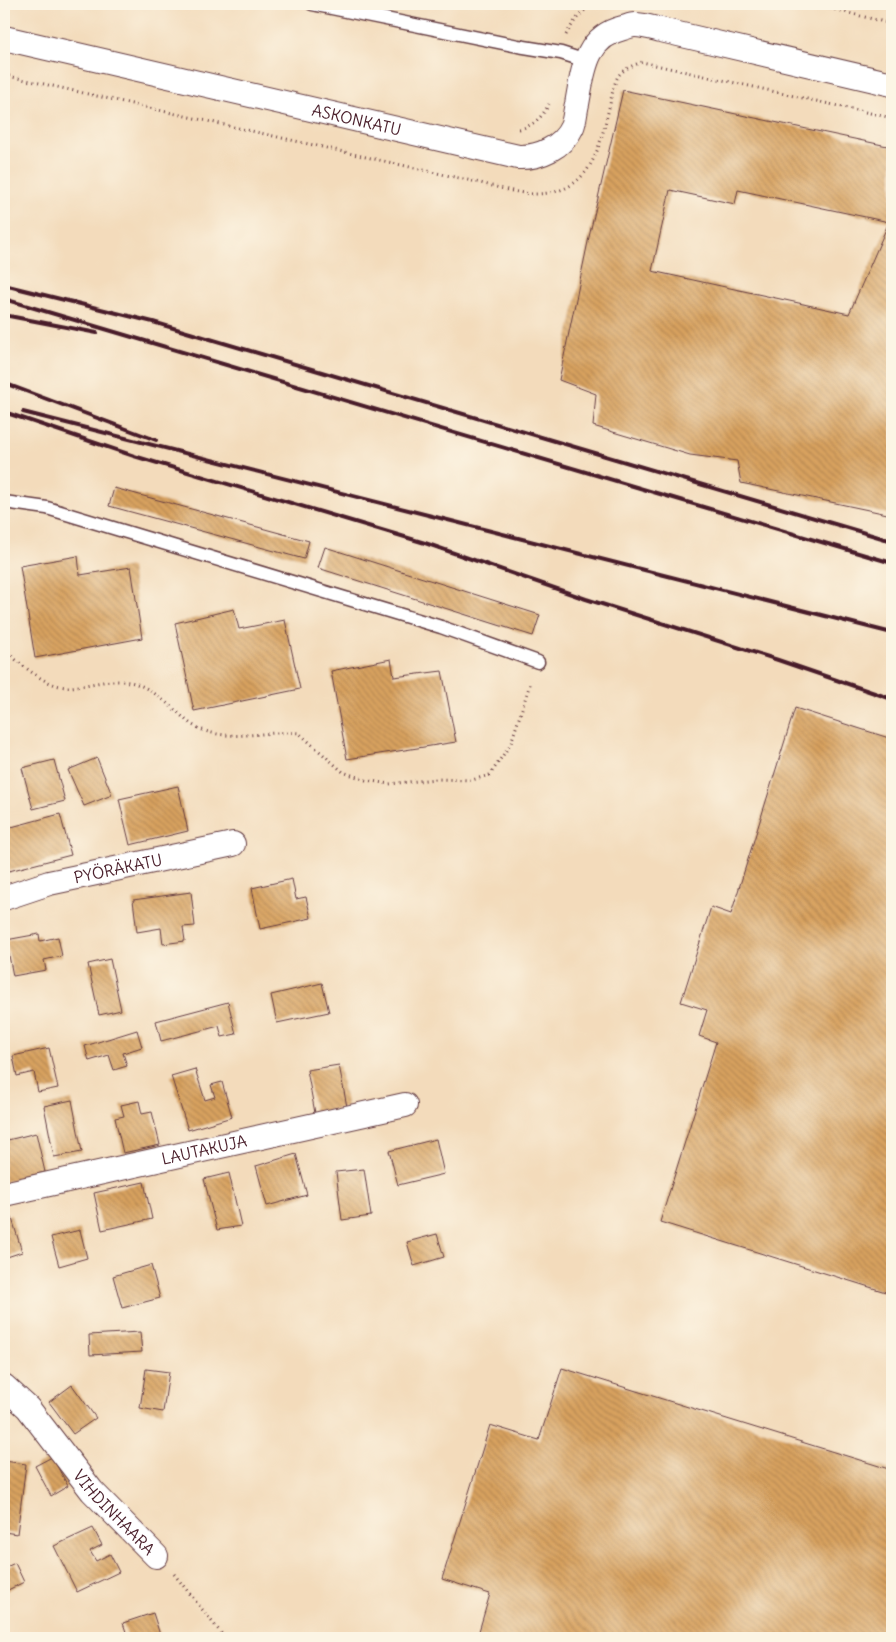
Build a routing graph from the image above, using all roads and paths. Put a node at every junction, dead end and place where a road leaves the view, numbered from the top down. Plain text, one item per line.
1 (312, 4) edge
2 (596, 4) edge
3 (806, 4) edge
4 (839, 4) edge
5 (837, 10) junction
6 (892, 24) edge
7 (4, 38) edge
8 (561, 53) junction
9 (586, 61) junction
10 (4, 75) edge
11 (892, 84) edge
12 (552, 98) dead end
13 (224, 125) dead end
14 (513, 128) dead end
15 (4, 502) edge
16 (4, 650) edge
17 (538, 662) joint
18 (233, 844) dead end
19 (4, 898) edge
20 (405, 1105) dead end
21 (4, 1194) edge
22 (4, 1386) edge
23 (156, 1556) joint
24 (225, 1638) edge

1 - 8 lane
2 - 8 path
3 - 5 path
4 - 5 path
5 - 6 path
7 - 9 street, ASKONKATU
8 - 9 lane
9 - 11 street, ASKONKATU
10 - 13 path
12 - 14 path
15 - 17 lane
16 - 17 path
18 - 19 street, PYÖRÄKATU
20 - 21 street, LAUTAKUJA
22 - 23 street, VIHDINHAARA
23 - 24 path, VIHDINHAARA

